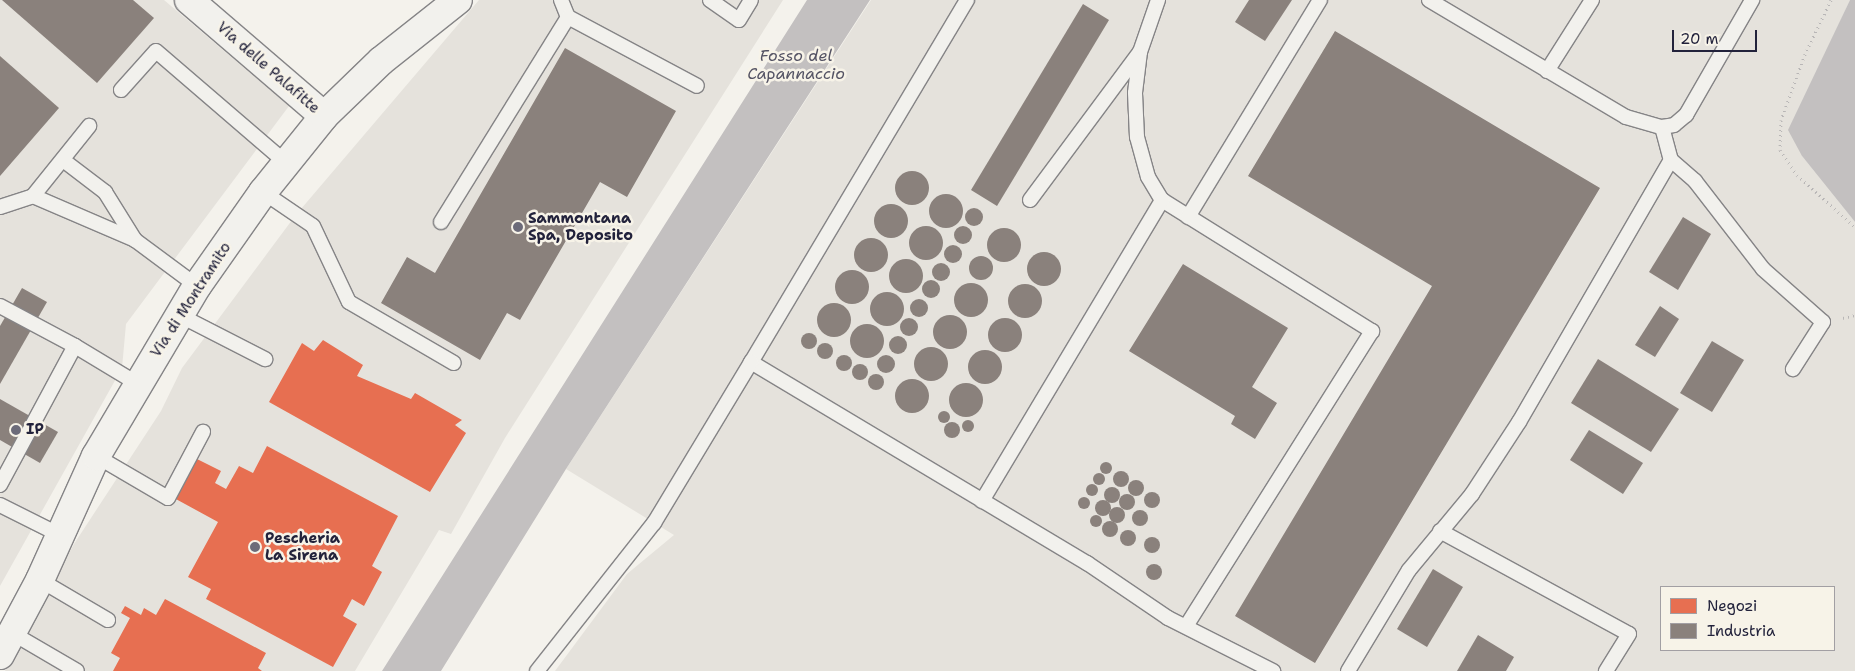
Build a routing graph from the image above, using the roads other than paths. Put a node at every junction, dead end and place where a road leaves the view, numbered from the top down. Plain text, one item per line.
1 (189, 0) edge
2 (458, 0) edge
3 (560, 0) edge
4 (710, 0) edge
5 (751, 0) edge
6 (967, 0) edge
7 (1158, 0) edge
8 (1320, 0) edge
9 (1429, 0) edge
10 (1592, 0) edge
11 (1752, 0) edge
12 (568, 17) junction
13 (1140, 52) junction
14 (1547, 71) junction
15 (696, 86) dead end
16 (122, 90) dead end
17 (324, 116) junction
18 (89, 126) dead end
19 (1662, 127) junction
20 (63, 160) junction
21 (1671, 160) junction
22 (286, 163) junction
23 (264, 192) junction
24 (33, 196) junction
25 (1030, 200) dead end
26 (1162, 200) junction
27 (0, 207) edge
28 (1188, 217) junction
29 (441, 222) dead end
30 (135, 240) junction
31 (197, 286) junction
32 (0, 306) edge
33 (179, 315) junction
34 (74, 346) junction
35 (265, 359) dead end
36 (751, 362) junction
37 (454, 363) dead end
38 (1793, 369) dead end
39 (138, 384) junction
40 (203, 432) dead end
41 (96, 456) junction
42 (2, 479) edge
43 (982, 501) junction
44 (0, 505) edge
45 (1440, 532) junction
46 (60, 534) junction
47 (40, 580) junction
48 (108, 620) dead end
49 (1187, 626) junction
50 (6, 644) edge
51 (77, 671) edge
52 (537, 671) edge
53 (1273, 671) edge
54 (1348, 671) edge
55 (1606, 671) edge

1 - 17 main road, Via delle Palafitte
2 - 17 main road, Via di Montramito
3 - 12 lane
4 - 5 lane
6 - 36 lane
7 - 13 lane
8 - 28 lane
9 - 14 lane
10 - 14 lane
11 - 19 lane
12 - 15 lane
12 - 29 lane
13 - 25 lane
13 - 26 lane
14 - 19 lane
16 - 22 lane
17 - 22 main road, Via di Montramito
18 - 20 lane
19 - 21 lane
20 - 24 lane
20 - 30 lane
21 - 38 lane
21 - 45 lane
22 - 23 main road, Via di Montramito
23 - 31 main road, Via di Montramito
23 - 37 lane
24 - 27 lane
24 - 30 lane
26 - 28 lane
26 - 43 lane
28 - 49 lane
30 - 31 lane
31 - 33 main road, Via di Montramito
32 - 34 lane
33 - 35 lane
33 - 39 main road, Via di Montramito
34 - 39 lane
34 - 42 lane
36 - 43 lane
36 - 52 lane
39 - 41 main road, Via di Montramito
40 - 41 lane
41 - 46 main road, Via di Montramito
43 - 49 lane
44 - 46 lane
45 - 54 lane
45 - 55 lane
46 - 47 main road, Via di Montramito
47 - 48 lane
47 - 50 main road, Via di Montramito
49 - 53 lane
50 - 51 lane

